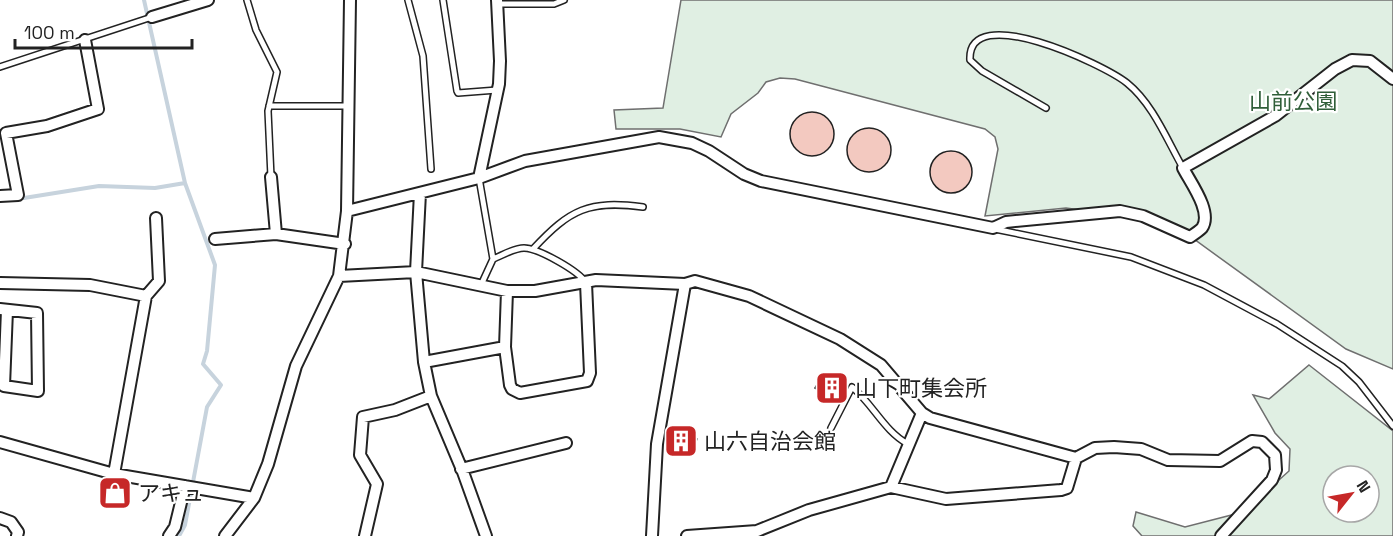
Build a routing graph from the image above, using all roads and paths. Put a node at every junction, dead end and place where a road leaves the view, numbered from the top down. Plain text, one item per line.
1 (208, 0) edge
2 (247, 0) edge
3 (350, 0) edge
4 (408, 0) edge
5 (443, 0) edge
6 (564, 0) edge
7 (497, 2) edge
8 (181, 3) edge
9 (152, 17) joint
10 (85, 40) junction
11 (0, 67) edge
12 (1393, 79) edge
13 (497, 90) junction
14 (269, 106) junction
15 (350, 106) junction
16 (1046, 108) dead end
17 (1184, 168) junction
18 (431, 170) dead end
19 (271, 177) joint
20 (479, 178) junction
21 (420, 193) junction
22 (0, 196) edge
23 (643, 207) dead end
24 (348, 212) junction
25 (156, 218) dead end
26 (993, 228) junction
27 (276, 234) junction
28 (215, 239) dead end
29 (345, 244) junction
30 (533, 249) junction
31 (493, 259) junction
32 (416, 272) junction
33 (339, 276) junction
34 (0, 283) edge
35 (586, 283) junction
36 (685, 284) junction
37 (481, 285) junction
38 (507, 291) junction
39 (146, 296) junction
40 (4, 310) edge
41 (505, 347) junction
42 (424, 362) junction
43 (431, 396) junction
44 (922, 413) junction
45 (1393, 426) edge
46 (831, 428) dead end
47 (0, 442) edge
48 (566, 443) dead end
49 (908, 444) junction
50 (1077, 458) junction
51 (462, 469) junction
52 (114, 474) junction
53 (185, 486) junction
54 (891, 487) junction
55 (254, 498) junction
56 (0, 518) edge
57 (17, 536) edge
58 (169, 536) edge
59 (225, 536) edge
60 (365, 536) edge
61 (486, 536) edge
62 (651, 536) edge
63 (687, 536) edge
64 (1221, 536) edge

1 - 8 street
2 - 14 lane
3 - 15 street
4 - 18 lane
5 - 13 lane
6 - 7 lane
7 - 13 street
8 - 9 street
9 - 10 lane
10 - 11 lane
10 - 22 street
12 - 17 street
13 - 20 street
14 - 15 lane
14 - 19 lane
15 - 24 street
16 - 17 lane
17 - 26 street
19 - 27 street
20 - 21 street
20 - 26 street
20 - 31 lane
21 - 24 street
21 - 32 street
23 - 30 lane
24 - 29 street
25 - 39 street
26 - 45 lane
27 - 28 street
27 - 29 street
29 - 33 street
30 - 31 lane
30 - 35 lane
31 - 37 lane
32 - 33 street
32 - 37 street
32 - 42 street
33 - 55 street
34 - 39 street
35 - 36 street
35 - 38 street
35 - 41 street
36 - 44 street
36 - 62 street
37 - 38 street
38 - 41 street
39 - 52 street
40 - 40 street
41 - 42 street
42 - 43 street
43 - 51 street
43 - 60 street
44 - 49 street
44 - 50 street
46 - 49 lane
47 - 52 street
48 - 51 street
49 - 54 street
50 - 54 street
50 - 64 street
51 - 61 street
52 - 53 street
53 - 55 street
53 - 58 street
54 - 63 street
55 - 59 street
56 - 57 street

